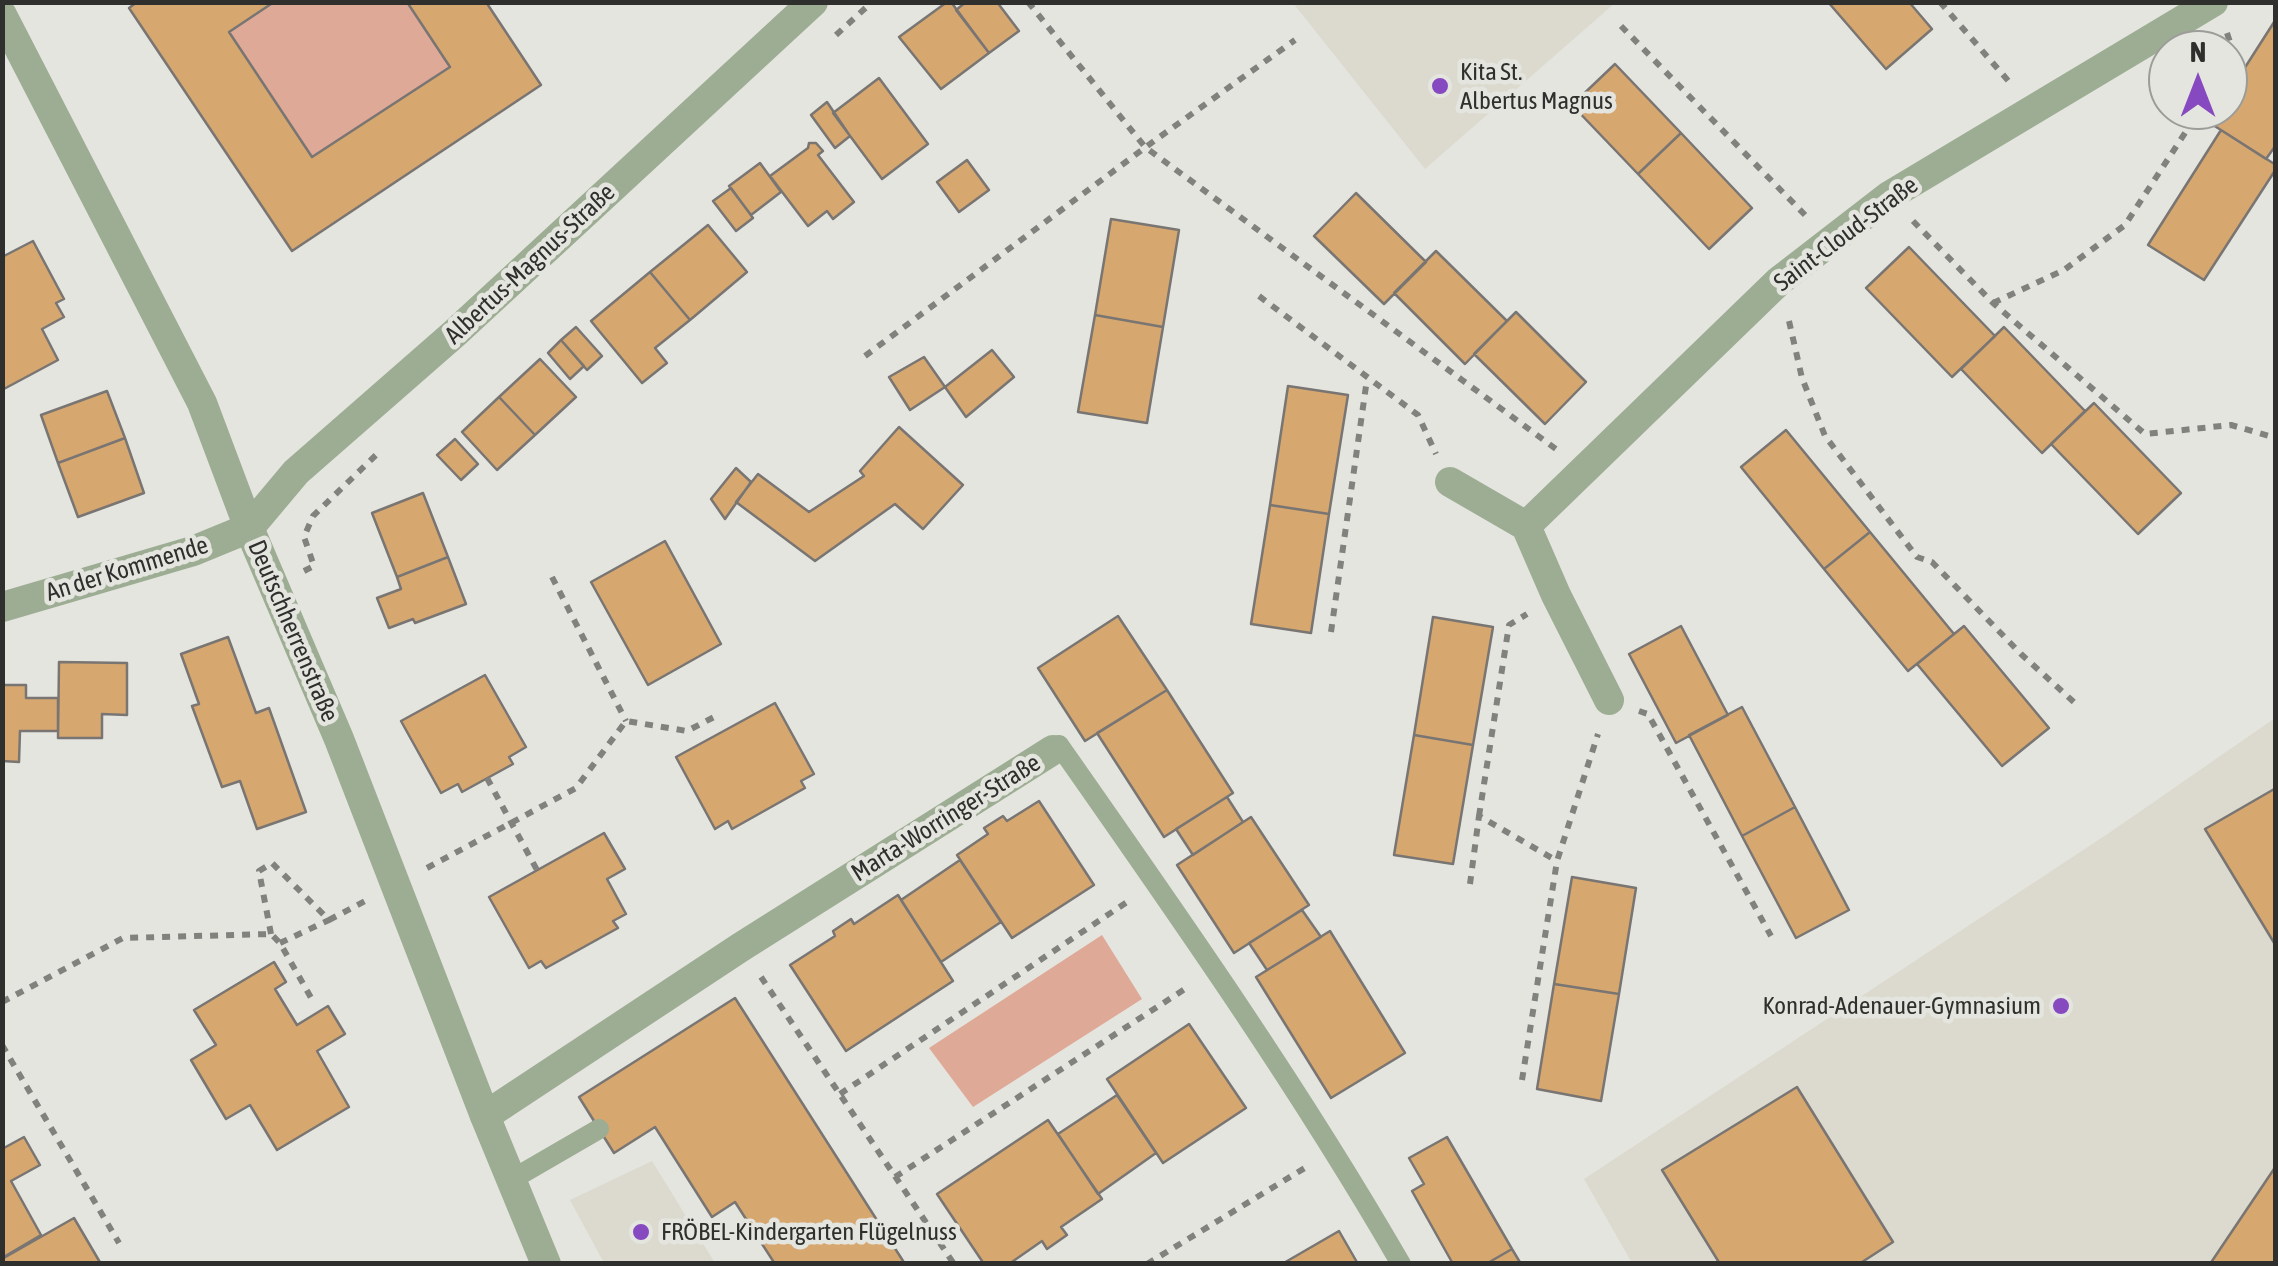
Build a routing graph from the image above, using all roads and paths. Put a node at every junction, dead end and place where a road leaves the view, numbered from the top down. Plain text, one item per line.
1 (813, 2) edge
2 (1028, 2) edge
3 (1940, 2) edge
4 (2213, 2) edge
5 (2, 15) edge
6 (1622, 26) dead end
7 (1295, 40) dead end
8 (2035, 111) junction
9 (2187, 130) edge
10 (1145, 147) junction
11 (1889, 196) junction
12 (1830, 241) junction
13 (1779, 281) junction
14 (1258, 296) dead end
15 (1993, 303) junction
16 (865, 356) dead end
17 (1366, 379) junction
18 (2276, 438) edge
19 (1586, 470) junction
20 (1450, 482) joint
21 (327, 502) dead end
22 (1526, 526) junction
23 (249, 528) junction
24 (552, 577) dead end
25 (275, 583) junction
26 (1556, 595) junction
27 (2, 607) edge
28 (1331, 632) dead end
29 (1609, 700) junction
30 (2076, 704) dead end
31 (716, 716) dead end
32 (626, 721) junction
33 (1053, 750) joint
34 (487, 778) dead end
35 (1479, 816) junction
36 (512, 823) junction
37 (1557, 861) junction
38 (537, 870) dead end
39 (1156, 882) junction
40 (1470, 884) dead end
41 (394, 885) junction
42 (330, 920) junction
43 (271, 934) junction
44 (1771, 936) dead end
45 (280, 944) junction
46 (741, 947) junction
47 (1214, 970) junction
48 (2, 1002) edge
49 (314, 1003) dead end
50 (2, 1045) edge
51 (1522, 1080) dead end
52 (840, 1094) junction
53 (485, 1116) junction
54 (599, 1129) dead end
55 (1335, 1149) junction
56 (895, 1177) junction
57 (511, 1180) junction
58 (118, 1243) dead end
59 (546, 1264) edge
60 (954, 1264) edge
61 (1148, 1264) edge
62 (1401, 1264) edge

1 - 23 street, Albertus-Magnus-Straße
2 - 10 path
3 - 8 path
4 - 8 street, Saint-Cloud-Straße
5 - 23 street, Deutschherrenstraße
6 - 12 path
7 - 10 path
8 - 11 street, Saint-Cloud-Straße
9 - 15 path
10 - 16 path
10 - 19 path
11 - 12 street, Saint-Cloud-Straße
11 - 15 path
12 - 13 street, Saint-Cloud-Straße
13 - 19 street, Saint-Cloud-Straße
13 - 30 path
14 - 17 path
15 - 18 path
17 - 20 path
17 - 28 path
19 - 22 street, Saint-Cloud-Straße
20 - 22 street
21 - 25 path
22 - 26 street
23 - 25 street, Deutschherrenstraße
23 - 27 street, An der Kommende
24 - 32 path
25 - 41 street, Deutschherrenstraße
26 - 29 street
26 - 35 path
29 - 37 path
29 - 44 path
31 - 32 path
32 - 36 path
33 - 39 lane, Marta-Worringer-Straße
33 - 46 street, Marta-Worringer-Straße
34 - 36 path
35 - 37 path
35 - 40 path
36 - 38 path
36 - 41 path
37 - 51 path
39 - 47 lane, Marta-Worringer-Straße
39 - 52 path
41 - 42 path
41 - 53 street, Deutschherrenstraße
42 - 43 path
42 - 45 path
43 - 45 path
43 - 48 path
45 - 49 path
46 - 52 path
46 - 53 street, Marta-Worringer-Straße
47 - 55 lane, Marta-Worringer-Straße
47 - 56 path
50 - 58 path
52 - 56 path
53 - 57 street, Deutschherrenstraße
54 - 57 lane
55 - 61 path
55 - 62 lane, Marta-Worringer-Straße
56 - 60 path
57 - 59 street, Deutschherrenstraße

